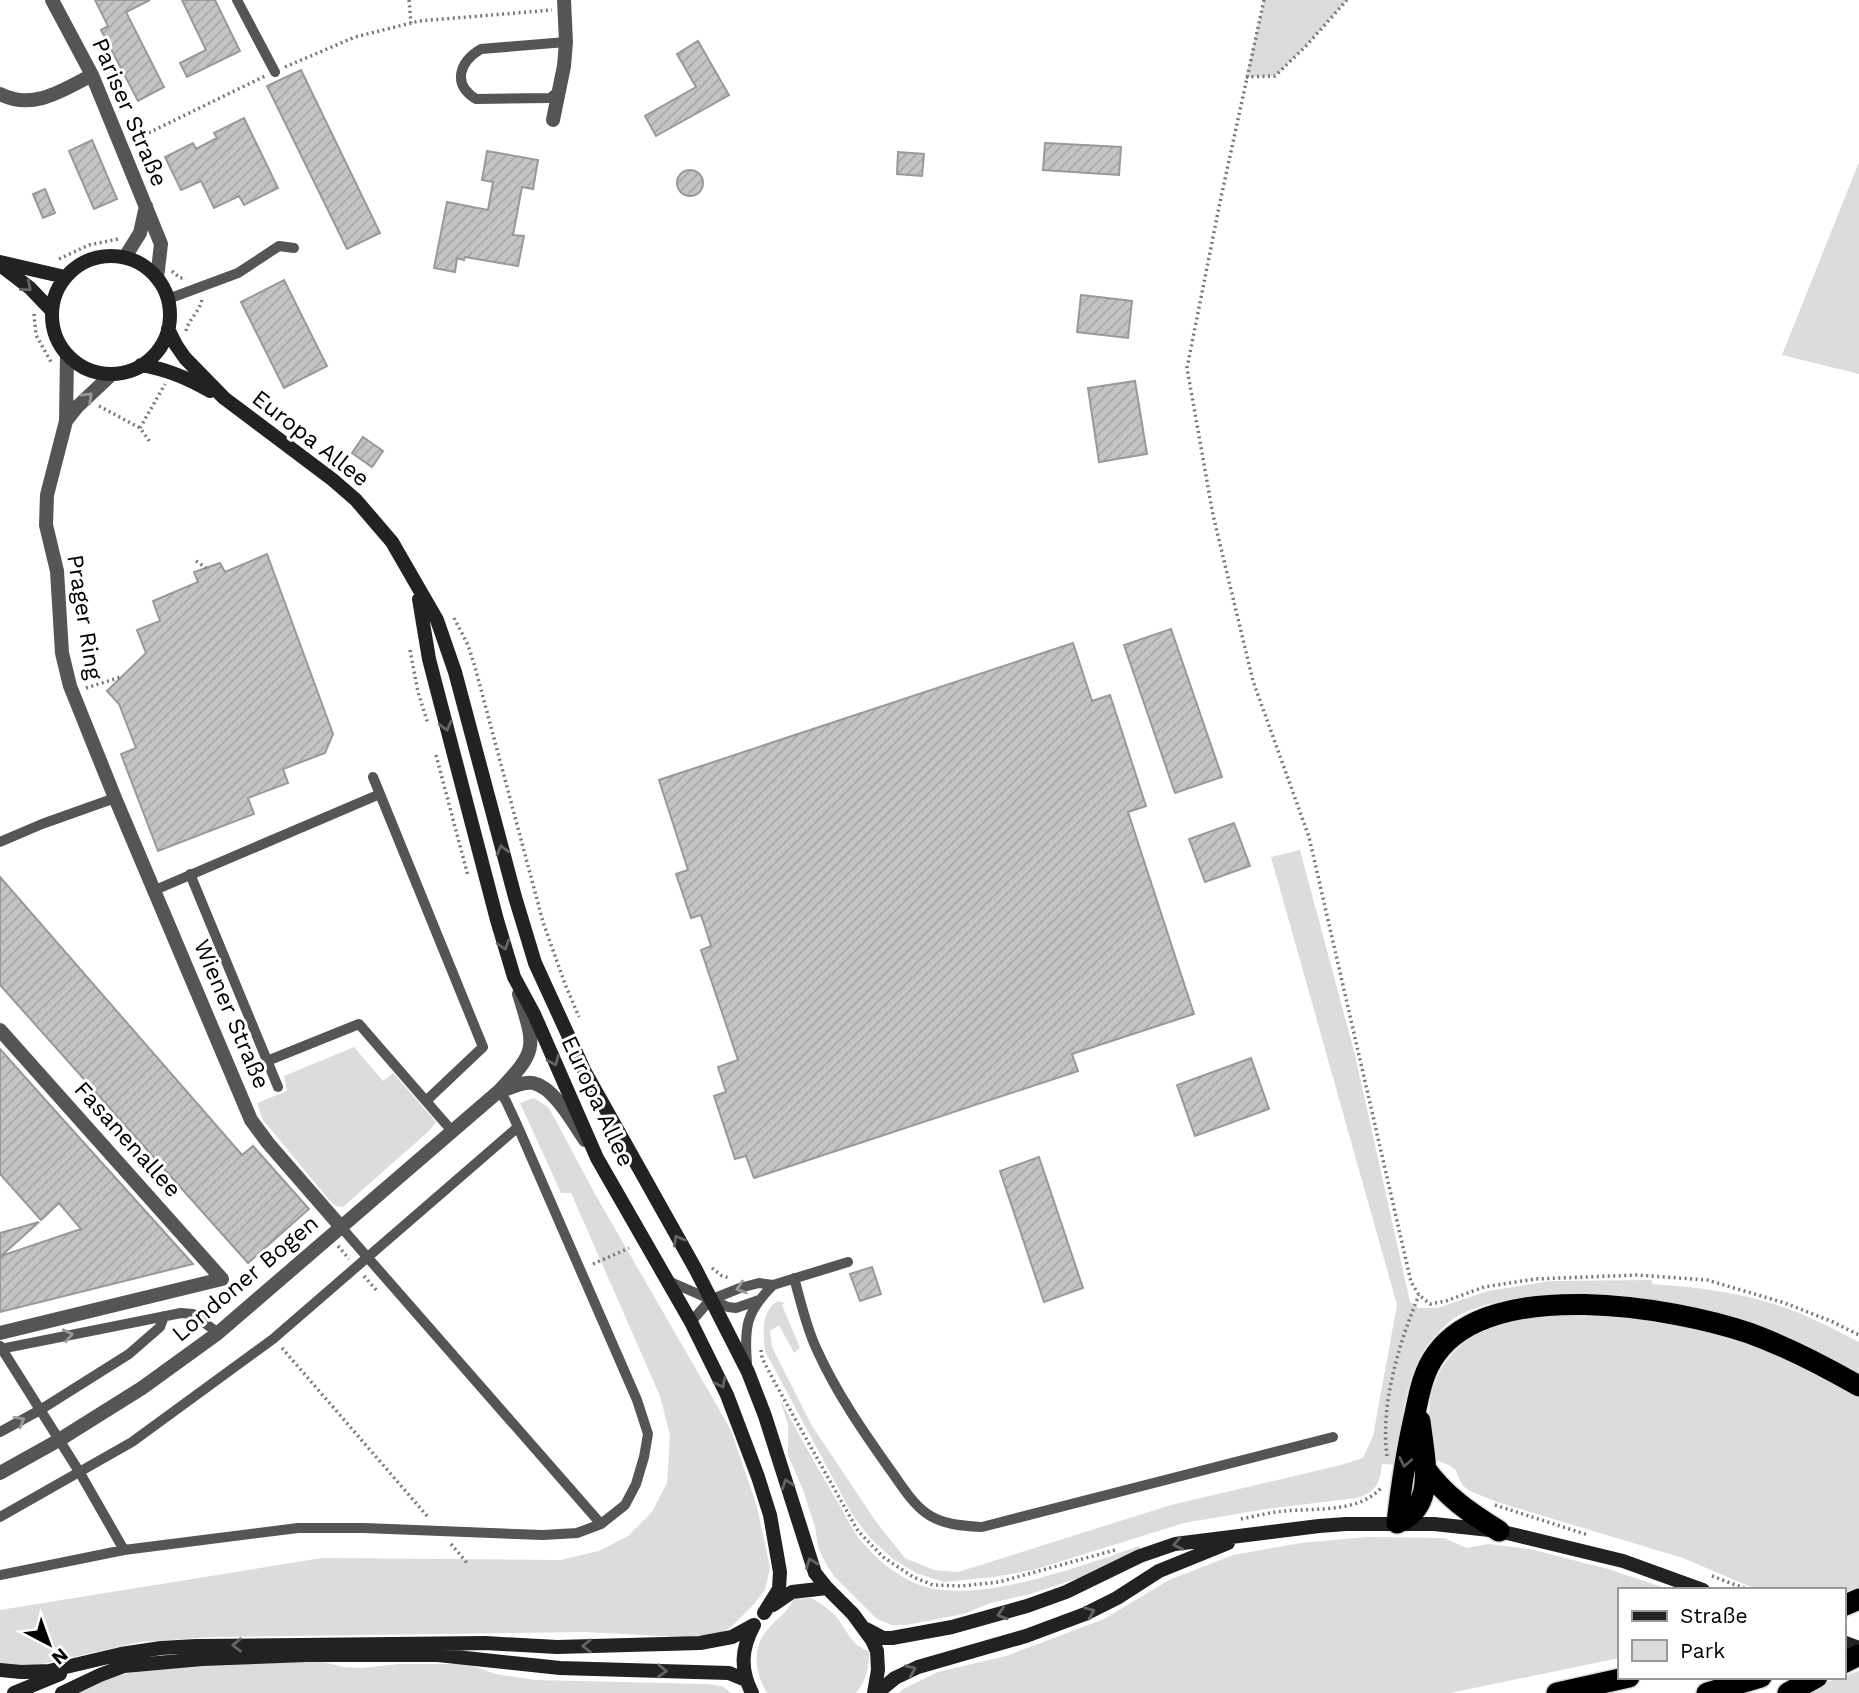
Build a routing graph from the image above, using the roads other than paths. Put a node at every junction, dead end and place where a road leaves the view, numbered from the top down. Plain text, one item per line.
1 (52, 0) edge
2 (237, 0) edge
3 (564, 0) edge
4 (566, 42) junction
5 (275, 72) road end
6 (92, 75) junction
7 (559, 91) junction
8 (0, 94) edge
9 (553, 120) dead end
10 (146, 206) junction
11 (294, 248) dead end
12 (125, 257) junction
13 (0, 264) edge
14 (65, 277) junction
15 (157, 278) junction
16 (168, 299) junction
17 (51, 310) junction
18 (168, 329) junction
19 (67, 355) junction
20 (141, 365) junction
21 (112, 374) junction
22 (224, 398) junction
23 (66, 421) junction
24 (416, 585) junction
25 (373, 777) dead end
26 (380, 794) junction
27 (115, 798) junction
28 (0, 842) edge
29 (190, 874) junction
30 (155, 890) junction
31 (514, 977) junction
32 (0, 1030) edge
33 (267, 1061) junction
34 (278, 1087) dead end
35 (499, 1091) junction
36 (426, 1101) junction
37 (518, 1127) junction
38 (452, 1131) junction
39 (597, 1158) junction
40 (341, 1227) junction
41 (367, 1257) junction
42 (848, 1262) dead end
43 (794, 1278) junction
44 (222, 1279) joint
45 (666, 1280) junction
46 (773, 1285) junction
47 (710, 1300) junction
48 (758, 1300) junction
49 (164, 1316) junction
50 (691, 1322) junction
51 (0, 1333) edge
52 (218, 1333) junction
53 (0, 1348) edge
54 (748, 1372) junction
55 (1859, 1387) edge
56 (1418, 1402) junction
57 (40, 1410) junction
58 (0, 1432) edge
59 (1333, 1437) dead end
60 (59, 1440) junction
61 (1425, 1468) junction
62 (0, 1474) edge
63 (80, 1474) junction
64 (0, 1517) edge
65 (1396, 1523) junction
66 (600, 1524) junction
67 (1499, 1531) junction
68 (1246, 1536) junction
69 (124, 1550) junction
70 (0, 1574) edge
71 (827, 1588) junction
72 (1697, 1588) edge
73 (764, 1613) junction
74 (754, 1625) junction
75 (860, 1625) junction
76 (91, 1662) junction
77 (0, 1670) edge
78 (1620, 1679) edge
79 (1754, 1679) edge
80 (1814, 1679) edge
81 (749, 1686) edge
82 (14, 1693) edge
83 (62, 1693) edge
84 (876, 1693) edge
85 (1557, 1693) edge
86 (1707, 1693) edge
87 (1788, 1693) edge

1 - 6 street, Pariser Straße
2 - 5 lane
3 - 4 street
4 - 7 street
4 - 7 lane
6 - 8 street
6 - 10 street, Pariser Straße
7 - 9 street
10 - 12 street, Pariser Straße
10 - 15 street, Pariser Straße
11 - 16 lane
12 - 14 main road
12 - 15 main road
13 - 14 main road
13 -> 17 main road
14 - 17 main road
15 - 16 main road
16 - 18 main road
17 - 19 main road
18 - 20 main road
18 - 22 main road, Europa Allee
19 - 21 main road
19 - 23 street
20 - 21 main road
20 - 22 main road, Europa Allee
23 -> 21 street
22 - 24 main road, Europa Allee
23 - 27 street, Prager Ring
24 -> 31 main road, Europa Allee
47 -> 24 main road, Europa Allee
25 - 26 lane
26 - 29 lane
26 - 36 lane
27 - 28 lane
27 - 30 street, Wiener Straße
29 - 30 lane
29 - 33 lane
30 - 40 street, Wiener Straße
31 - 35 street, Londoner Bogen
31 -> 39 main road, Europa Allee
32 - 44 street, Fasanenallee
33 - 34 lane
33 - 36 lane
35 - 37 lane
35 - 38 street, Londoner Bogen
35 - 39 street, Londoner Bogen
36 - 38 lane
37 - 41 lane
37 - 66 lane
38 - 40 street, Londoner Bogen
39 - 45 main road, Europa Allee
40 - 41 lane
40 - 52 street, Londoner Bogen
41 - 63 lane
41 - 66 lane
42 - 43 lane
43 - 46 lane
43 - 59 lane
44 - 51 street, Londoner Bogen
45 - 47 lane
45 - 50 main road, Europa Allee
46 -> 47 lane
46 - 48 lane
47 - 48 lane
47 - 50 lane
47 - 54 main road, Europa Allee
48 - 54 lane
49 - 52 lane
53 -> 49 lane
49 - 57 lane
50 -> 73 main road, Europa Allee
52 - 60 street, Londoner Bogen
53 - 57 lane
71 -> 54 main road, Europa Allee
55 - 56 highway
56 - 61 highway
56 -> 65 highway
58 -> 57 lane
57 - 60 lane
60 - 62 street, Londoner Bogen
60 - 63 lane
61 - 65 highway
61 - 67 highway
63 - 64 lane
63 - 69 lane
65 - 67 main road
65 - 68 main road
66 - 69 lane
67 - 72 main road
68 -> 75 main road
84 -> 68 main road
69 - 70 lane
71 - 73 main road
71 - 75 main road, Europa Allee
73 - 74 main road
74 -> 76 main road
74 - 81 main road
75 - 84 main road, Europa Allee
76 - 77 main road
76 - 82 main road
78 - 85 highway
79 - 86 highway
80 - 87 highway
83 -> 81 main road

